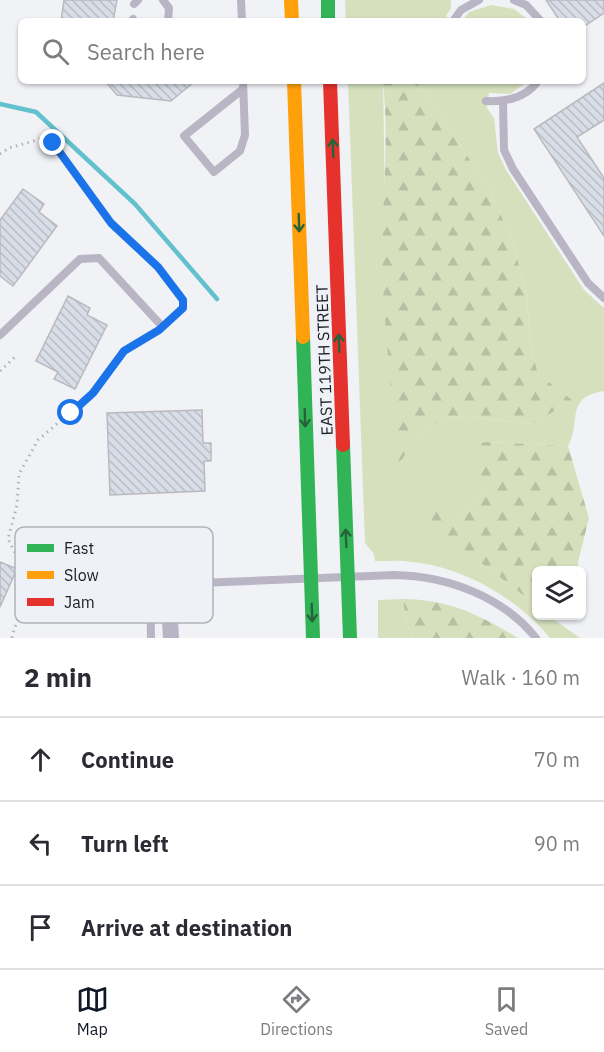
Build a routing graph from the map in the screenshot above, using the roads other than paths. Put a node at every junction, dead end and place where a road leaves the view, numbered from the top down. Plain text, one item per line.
1 (164, 0) edge
2 (241, 0) edge
3 (291, 0) edge
4 (328, 0) edge
5 (479, 0) edge
6 (514, 0) edge
7 (467, 2) edge
8 (168, 18) edge
9 (242, 18) edge
10 (292, 18) edge
11 (328, 18) edge
12 (455, 18) edge
13 (538, 18) edge
14 (294, 84) edge
15 (330, 84) edge
16 (534, 84) edge
17 (243, 85) edge
18 (486, 101) dead end
19 (503, 102) junction
20 (604, 298) edge
21 (162, 325) road end
22 (0, 335) edge
23 (348, 578) junction
24 (311, 580) junction
25 (213, 583) edge
26 (151, 623) edge
27 (151, 638) edge
28 (313, 638) edge
29 (350, 638) edge
30 (536, 638) edge

1 - 8 lane
2 - 9 lane
3 - 10 main road
4 - 11 main road
5 - 7 lane
6 - 13 lane
7 - 12 lane
14 -> 24 main road, EAST 119TH STREET
23 -> 15 main road, EAST 119TH STREET
16 - 19 lane
17 - 17 lane
18 - 19 lane
19 - 20 lane
21 - 22 lane
23 - 24 lane
23 - 29 main road, EAST 119TH STREET
23 - 30 lane
24 - 25 lane
24 -> 28 main road, EAST 119TH STREET
26 - 27 lane

